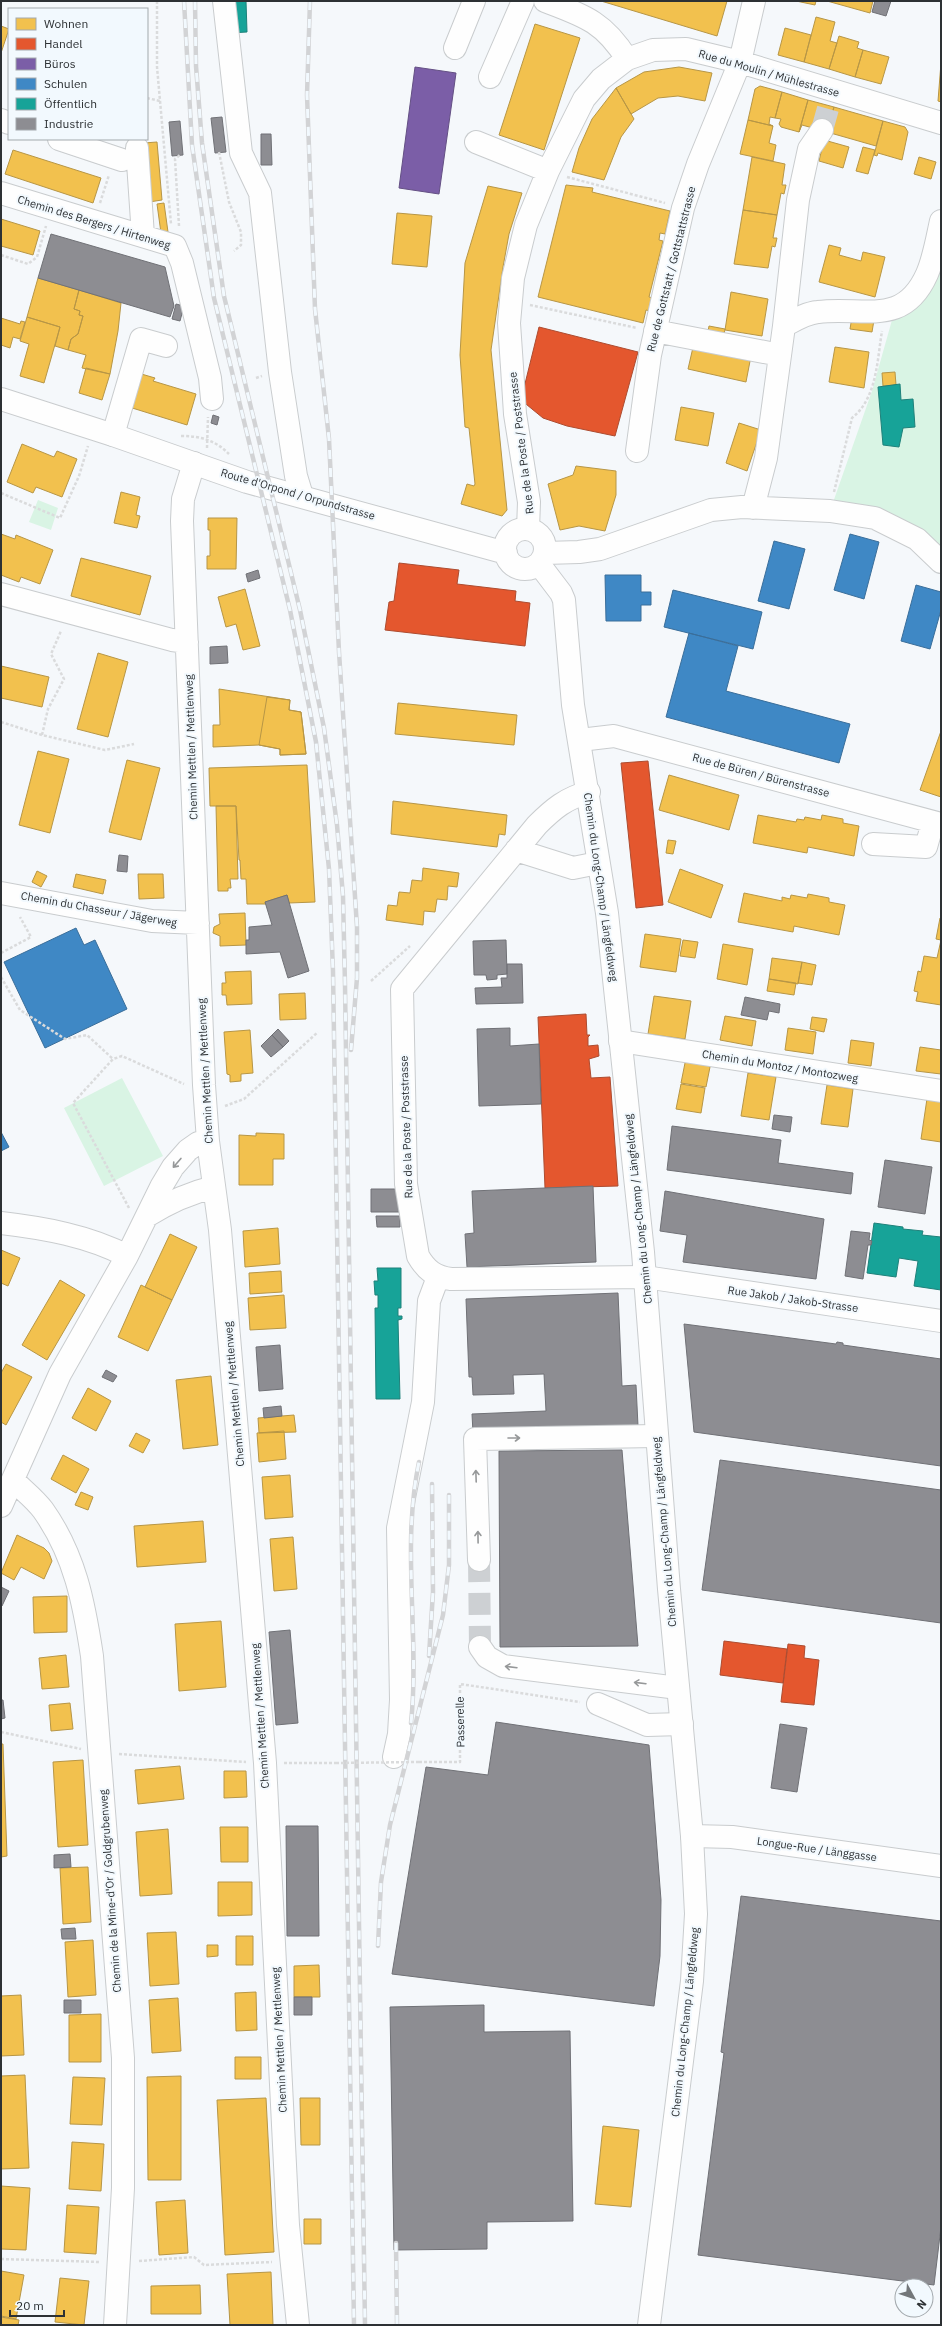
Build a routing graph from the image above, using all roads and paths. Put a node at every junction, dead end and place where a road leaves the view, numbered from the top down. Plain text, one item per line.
1 (157, 1) edge
2 (224, 1) edge
3 (474, 1) edge
4 (523, 1) edge
5 (754, 1) edge
6 (559, 3) edge
7 (455, 48) dead end
8 (627, 59) junction
9 (740, 62) junction
10 (490, 77) dead end
11 (148, 98) edge
12 (160, 101) junction
13 (941, 123) edge
14 (822, 130) tunnel mouth
15 (63, 140) edge
16 (476, 142) dead end
17 (219, 152) dead end
18 (124, 155) junction
19 (180, 155) dead end
20 (548, 170) junction
21 (1, 193) edge
22 (672, 205) dead end
23 (51, 208) junction
24 (94, 221) junction
25 (941, 221) edge
26 (144, 236) junction
27 (177, 238) junction
28 (234, 251) dead end
29 (1, 255) edge
30 (513, 301) junction
31 (784, 326) junction
32 (655, 331) junction
33 (881, 332) dead end
34 (166, 346) dead end
35 (780, 355) junction
36 (1, 399) edge
37 (212, 399) dead end
38 (113, 435) junction
39 (177, 436) dead end
40 (88, 446) dead end
41 (208, 446) dead end
42 (637, 451) dead end
43 (194, 463) junction
44 (1, 493) edge
45 (302, 496) junction
46 (753, 508) junction
47 (830, 511) junction
48 (528, 530) junction
49 (506, 553) junction
50 (542, 558) junction
51 (941, 562) edge
52 (1, 594) edge
53 (74, 613) junction
54 (187, 642) junction
55 (1, 722) edge
56 (42, 735) junction
57 (580, 740) junction
58 (134, 744) dead end
59 (589, 792) junction
60 (937, 823) edge
61 (873, 844) dead end
62 (516, 850) junction
63 (598, 863) junction
64 (1, 893) edge
65 (20, 918) dead end
66 (198, 923) junction
67 (415, 941) dead end
68 (1, 953) edge
69 (1, 977) edge
70 (371, 981) dead end
71 (318, 1032) dead end
72 (620, 1041) junction
73 (113, 1059) junction
74 (188, 1086) dead end
75 (941, 1091) edge
76 (222, 1106) dead end
77 (208, 1141) junction
78 (214, 1187) junction
79 (140, 1216) junction
80 (1, 1223) edge
81 (127, 1256) junction
82 (438, 1277) junction
83 (645, 1277) junction
84 (941, 1321) edge
85 (656, 1436) junction
86 (13, 1480) junction
87 (1, 1506) edge
88 (479, 1560) tunnel mouth
89 (480, 1647) tunnel mouth
90 (678, 1688) junction
91 (598, 1704) joint
92 (682, 1724) junction
93 (1, 1732) edge
94 (99, 1753) junction
95 (394, 1757) dead end
96 (254, 1763) dead end
97 (276, 1763) dead end
98 (692, 1836) junction
99 (941, 1866) edge
100 (1, 2259) edge
101 (279, 2261) dead end
102 (119, 2263) junction
103 (115, 2325) edge
104 (298, 2325) edge
105 (649, 2325) edge

1 - 12 path
2 - 45 street
3 - 7 street
4 - 10 street
5 - 9 street, Rue de Gottstatt / Gottstattstrasse
6 - 8 street
8 - 9 street, Rue du Moulin / Mühlestrasse
8 - 20 street, Rue de la Poste / Poststrasse
9 - 13 street, Rue du Moulin / Mühlestrasse
9 - 32 street, Rue de Gottstatt / Gottstattstrasse
11 - 12 path
12 - 27 path
14 - 31 street
15 - 18 street
16 - 20 street
17 - 28 path
18 - 24 path
18 - 26 street
19 - 27 path
20 - 22 path
20 - 30 street, Rue de la Poste / Poststrasse
21 - 23 street, Chemin des Bergers / Hirtenweg
23 - 24 street, Chemin des Bergers / Hirtenweg
23 - 29 path
24 - 26 street, Chemin des Bergers / Hirtenweg
25 - 31 street
26 - 27 street, Chemin des Bergers / Hirtenweg
27 - 37 street, Chemin des Bergers / Hirtenweg
30 - 32 path
30 - 48 street, Rue de la Poste / Poststrasse
31 - 35 street
32 - 35 street
32 - 42 street, Rue de Gottstatt / Gottstattstrasse
33 - 47 path
34 - 38 street
35 - 46 street
36 - 38 street, Route d'Orpond / Orpundstrasse
38 - 43 street, Route d'Orpond / Orpundstrasse
39 - 41 path
40 - 44 path
43 - 45 street, Route d'Orpond / Orpundstrasse
43 - 54 street, Chemin Mettlen / Mettlenweg
45 - 49 street, Route d'Orpond / Orpundstrasse
46 - 47 street
46 - 50 street
47 - 51 street
48 - 49 street
48 - 50 street
49 - 50 street
50 - 57 street
52 - 53 street
53 - 54 street
53 - 56 path
54 - 66 street, Chemin Mettlen / Mettlenweg
55 - 56 path
56 - 58 path
57 - 59 street, Chemin du Long-Champ / Längfeldweg
57 - 60 street, Rue de Büren / Bürenstrasse
59 - 62 street, Rue de la Poste / Poststrasse
59 - 63 street, Chemin du Long-Champ / Längfeldweg
60 - 61 street
62 - 63 street
62 - 82 street, Rue de la Poste / Poststrasse
63 - 72 street, Chemin du Long-Champ / Längfeldweg
64 - 66 street, Chemin du Chasseur / Jägerweg
65 - 68 path
66 - 77 street, Chemin Mettlen / Mettlenweg
67 - 70 path
69 - 73 path
71 - 76 path
72 - 75 street, Chemin du Montoz / Montozweg
72 - 83 street, Chemin du Long-Champ / Längfeldweg
73 - 74 path
73 - 79 path
77 - 78 street, Chemin Mettlen / Mettlenweg
77 -> 79 street
78 - 79 street
78 - 104 street, Chemin Mettlen / Mettlenweg
79 - 81 street
80 - 81 street
81 - 86 street
82 - 83 street
82 - 95 street
83 - 84 street, Rue Jakob / Jakob-Strasse
83 - 85 street, Chemin du Long-Champ / Längfeldweg
88 -> 85 street
85 - 90 street, Chemin du Long-Champ / Längfeldweg
86 - 87 street
86 - 94 street, Chemin de la Mine-d'Or / Goldgrubenweg
90 -> 89 street
90 - 92 street, Chemin du Long-Champ / Längfeldweg
91 - 92 street
91 - 97 path, Passerelle, bridge
92 - 98 street, Chemin du Long-Champ / Längfeldweg
93 - 94 path
94 - 96 path
94 - 102 street, Chemin de la Mine-d'Or / Goldgrubenweg
98 - 99 street, Longue-Rue / Länggasse
98 - 105 street, Chemin du Long-Champ / Längfeldweg
100 - 102 path
101 - 102 path
102 - 103 street, Chemin de la Mine-d'Or / Goldgrubenweg

